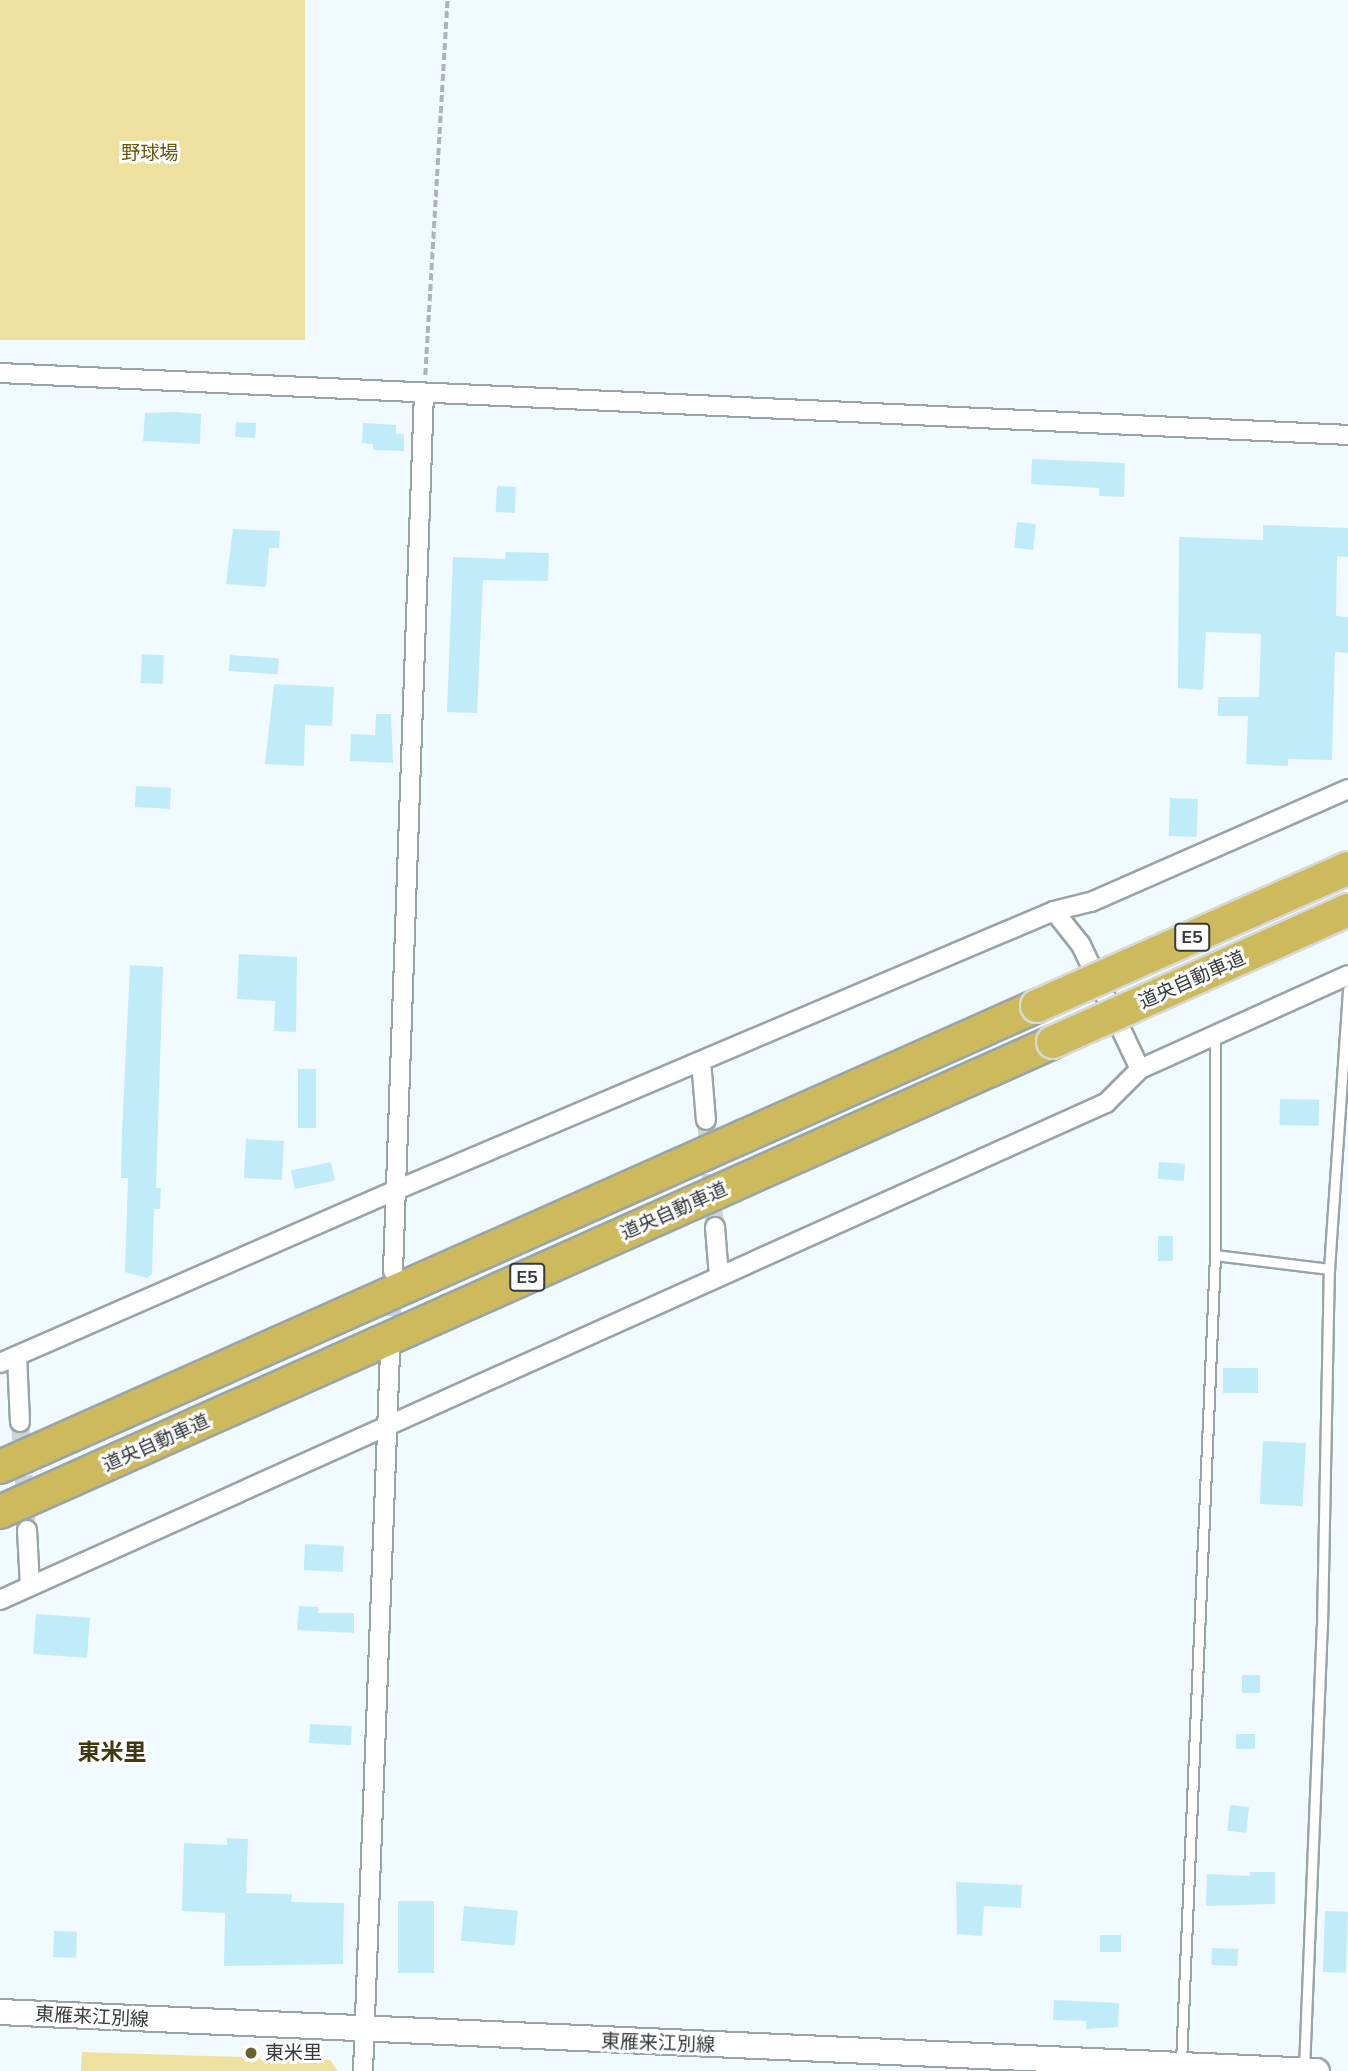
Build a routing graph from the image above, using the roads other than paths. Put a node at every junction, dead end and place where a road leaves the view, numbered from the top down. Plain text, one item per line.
1 (0, 373) edge
2 (424, 393) junction
3 (1348, 435) edge
4 (1348, 789) edge
5 (1348, 868) edge
6 (1348, 910) edge
7 (1054, 911) junction
8 (1348, 975) edge
9 (1348, 990) edge
10 (1215, 1035) junction
11 (701, 1061) junction
12 (1140, 1069) junction
13 (706, 1120) tunnel mouth
14 (394, 1191) junction
15 (715, 1227) tunnel mouth
16 (1215, 1255) junction
17 (1329, 1269) junction
18 (393, 1271) tunnel mouth
19 (719, 1277) junction
20 (390, 1353) tunnel mouth
21 (8, 1359) edge
22 (20, 1422) tunnel mouth
23 (387, 1426) junction
24 (0, 1467) edge
25 (0, 1512) edge
26 (27, 1530) tunnel mouth
27 (30, 1586) junction
28 (0, 1600) edge
29 (0, 2012) edge
30 (365, 2031) junction
31 (1181, 2065) junction
32 (1304, 2070) edge
33 (363, 2071) edge
34 (1317, 2071) edge

1 - 2 street
2 - 3 street
2 - 14 street
4 - 7 street
5 - 24 highway, 道央自動車道 / E5, bridge
6 - 25 highway, 道央自動車道 / E5, bridge
7 - 11 street
7 - 12 street
8 - 10 street
9 - 17 lane
10 - 12 street
10 - 16 lane
11 - 13 street
11 - 14 street
12 - 19 street
14 - 18 street
14 - 21 street
15 - 19 street
16 - 17 lane
16 - 31 lane
17 - 32 lane
19 - 23 street
20 - 23 street
21 - 22 street
23 - 27 street
23 - 30 street
26 - 27 street
27 - 28 street
29 - 30 main road, 東雁来江別線
30 - 31 main road, 東雁来江別線
30 - 33 street
31 - 32 main road, 東雁来江別線
32 - 34 main road, 東雁来江別線

